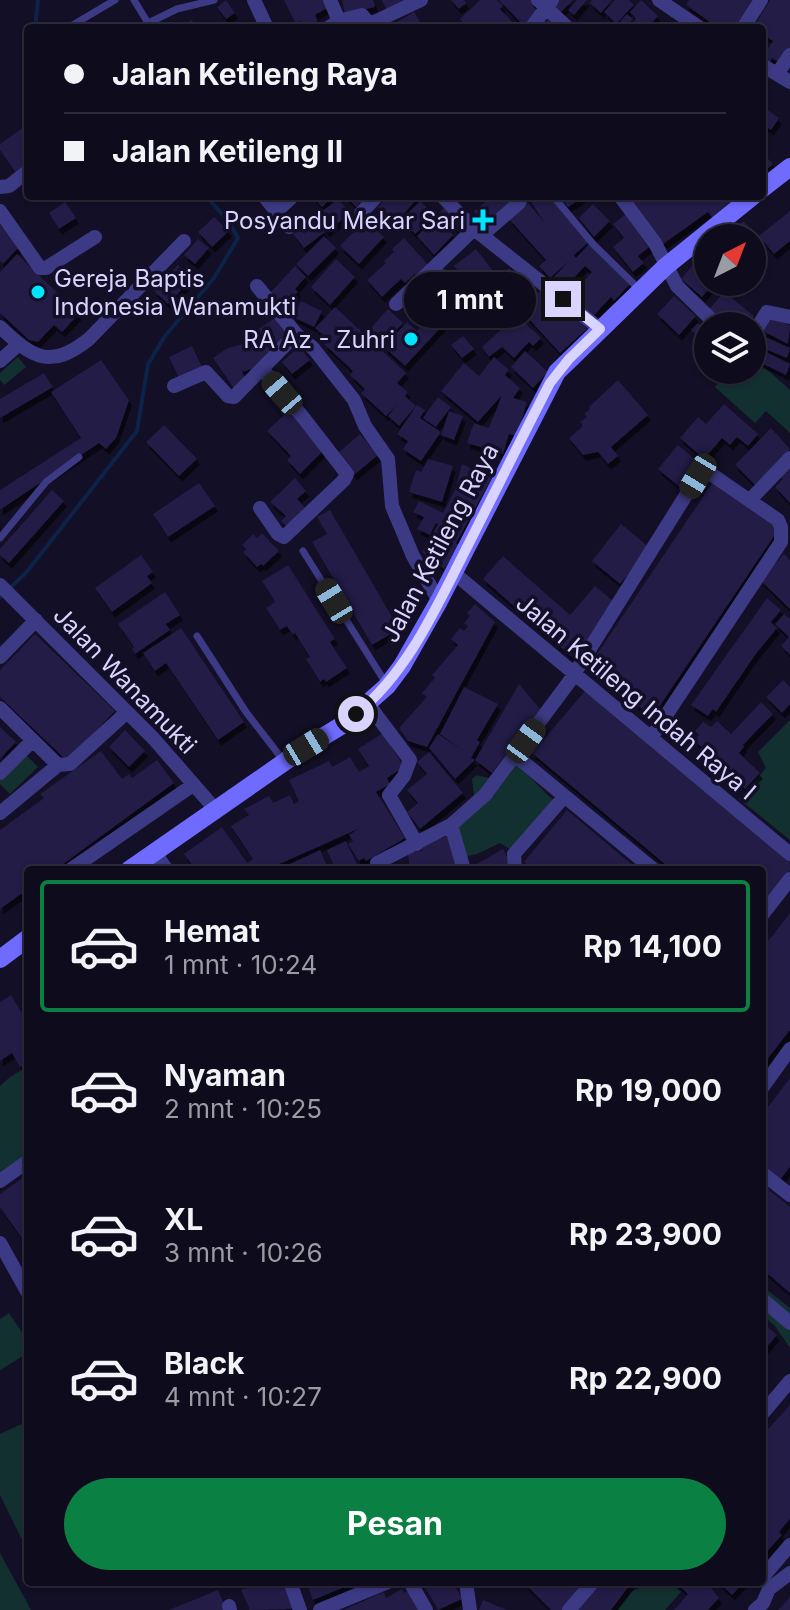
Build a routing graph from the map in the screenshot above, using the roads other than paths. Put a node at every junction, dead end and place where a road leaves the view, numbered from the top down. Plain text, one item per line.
1 (115, 0) edge
2 (134, 0) edge
3 (214, 0) edge
4 (254, 0) edge
5 (330, 0) edge
6 (421, 0) edge
7 (659, 0) edge
8 (761, 0) edge
9 (546, 3) edge
10 (148, 23) joint
11 (74, 24) edge
12 (265, 24) edge
13 (334, 24) edge
14 (337, 24) edge
15 (369, 24) edge
16 (375, 24) edge
17 (533, 24) edge
18 (564, 24) edge
19 (694, 24) edge
20 (746, 24) edge
21 (790, 55) edge
22 (783, 78) edge
23 (790, 167) edge
24 (24, 174) edge
25 (766, 186) edge
26 (0, 187) edge
27 (267, 200) edge
28 (289, 200) edge
29 (373, 200) edge
30 (446, 200) edge
31 (520, 200) edge
32 (556, 200) edge
33 (623, 200) edge
34 (740, 200) edge
35 (0, 211) edge
36 (276, 212) junction
37 (361, 213) dead end
38 (289, 227) dead end
39 (478, 232) junction
40 (95, 237) dead end
41 (184, 241) dead end
42 (665, 267) junction
43 (257, 286) dead end
44 (640, 290) junction
45 (396, 304) dead end
46 (704, 312) edge
47 (766, 314) edge
48 (790, 317) edge
49 (0, 327) edge
50 (600, 329) junction
51 (296, 334) junction
52 (19, 344) junction
53 (0, 361) edge
54 (263, 370) junction
55 (174, 386) dead end
56 (79, 457) dead end
57 (790, 458) edge
58 (750, 500) junction
59 (260, 508) dead end
60 (0, 538) edge
61 (785, 547) edge
62 (303, 551) dead end
63 (454, 573) junction
64 (0, 585) edge
65 (439, 601) junction
66 (33, 617) junction
67 (197, 636) dead end
68 (0, 657) edge
69 (573, 675) junction
70 (387, 686) junction
71 (368, 704) junction
72 (0, 708) edge
73 (127, 712) junction
74 (651, 738) junction
75 (32, 741) junction
76 (516, 756) junction
77 (284, 762) junction
78 (58, 765) junction
79 (0, 773) edge
80 (193, 785) junction
81 (564, 797) junction
82 (215, 809) junction
83 (0, 813) edge
84 (451, 825) junction
85 (417, 844) junction
86 (790, 854) edge
87 (151, 861) edge
88 (377, 863) dead end
89 (76, 866) edge
90 (463, 866) edge
91 (515, 866) edge
92 (649, 866) edge
93 (790, 879) edge
94 (766, 910) edge
95 (24, 941) edge
96 (0, 959) edge
97 (790, 1049) edge
98 (766, 1079) edge
99 (24, 1164) edge
100 (766, 1175) edge
101 (0, 1181) edge
102 (788, 1189) edge
103 (0, 1243) edge
104 (24, 1263) edge
105 (14, 1270) junction
106 (24, 1286) edge
107 (766, 1302) edge
108 (790, 1323) edge
109 (790, 1381) edge
110 (766, 1409) edge
111 (790, 1545) edge
112 (790, 1573) edge
113 (766, 1579) edge
114 (766, 1581) edge
115 (291, 1586) edge
116 (412, 1586) edge
117 (470, 1586) edge
118 (590, 1586) edge
119 (764, 1586) edge
120 (358, 1588) edge
121 (300, 1610) edge
122 (320, 1610) edge
123 (426, 1610) edge
124 (470, 1610) edge
125 (569, 1610) edge
126 (755, 1610) edge

1 - 11 lane
2 - 10 lane
3 - 10 lane
4 - 12 street
5 - 13 street
6 - 16 street
7 - 19 street
8 - 20 street
9 - 17 street
9 - 18 street
14 - 15 street
21 - 22 street
23 - 25 main road
24 - 26 street
27 - 36 street
28 - 36 street
29 - 37 street
30 - 39 street
31 - 39 street
32 - 44 lane
33 - 42 street
34 - 42 main road, Jalan Ketileng Raya
35 - 40 street
36 - 38 street
39 - 45 street
39 - 50 street
41 - 52 street
42 - 44 main road, Jalan Ketileng Raya
42 - 46 street
43 - 51 street
44 - 50 main road, Jalan Ketileng Raya
47 - 48 street
49 - 52 street
50 - 63 main road, Jalan Ketileng Raya
51 - 54 street
51 - 65 street
52 - 53 street
54 - 55 street
54 - 59 street
56 - 60 lane
57 - 58 street
58 - 61 street
58 - 69 street
61 - 74 street
62 - 70 lane
63 - 65 main road, Jalan Ketileng Raya
63 - 69 street, Jalan Ketileng Indah Raya I
64 - 66 street, Jalan Wanamukti
65 - 70 main road, Jalan Ketileng Raya
66 - 68 street
66 - 73 street, Jalan Wanamukti
67 - 77 lane
69 - 74 street, Jalan Ketileng Indah Raya I
69 - 76 street
70 - 71 main road, Jalan Ketileng Raya
71 - 77 main road, Jalan Ketileng Raya
71 - 85 street
72 - 75 street
73 - 78 street
73 - 80 street, Jalan Wanamukti
74 - 86 street, Jalan Ketileng Indah Raya I
75 - 78 street
75 - 79 street
76 - 81 street
76 - 84 street
77 - 82 main road, Jalan Ketileng Raya
78 - 83 street
80 - 82 street, Jalan Wanamukti
80 - 89 street
81 - 91 street
81 - 92 street
82 - 87 main road, Jalan Ketileng Raya
84 - 85 street
84 - 90 street
85 - 88 street
93 - 94 street
95 - 96 main road
97 - 98 street
99 - 101 street
100 - 102 street
103 - 105 street
104 - 105 street
105 - 106 street
107 - 108 street
109 - 110 street
111 - 113 street
112 - 114 street
115 - 121 street
116 - 123 street
117 - 124 street
118 - 125 street
119 - 126 street
120 - 122 street

